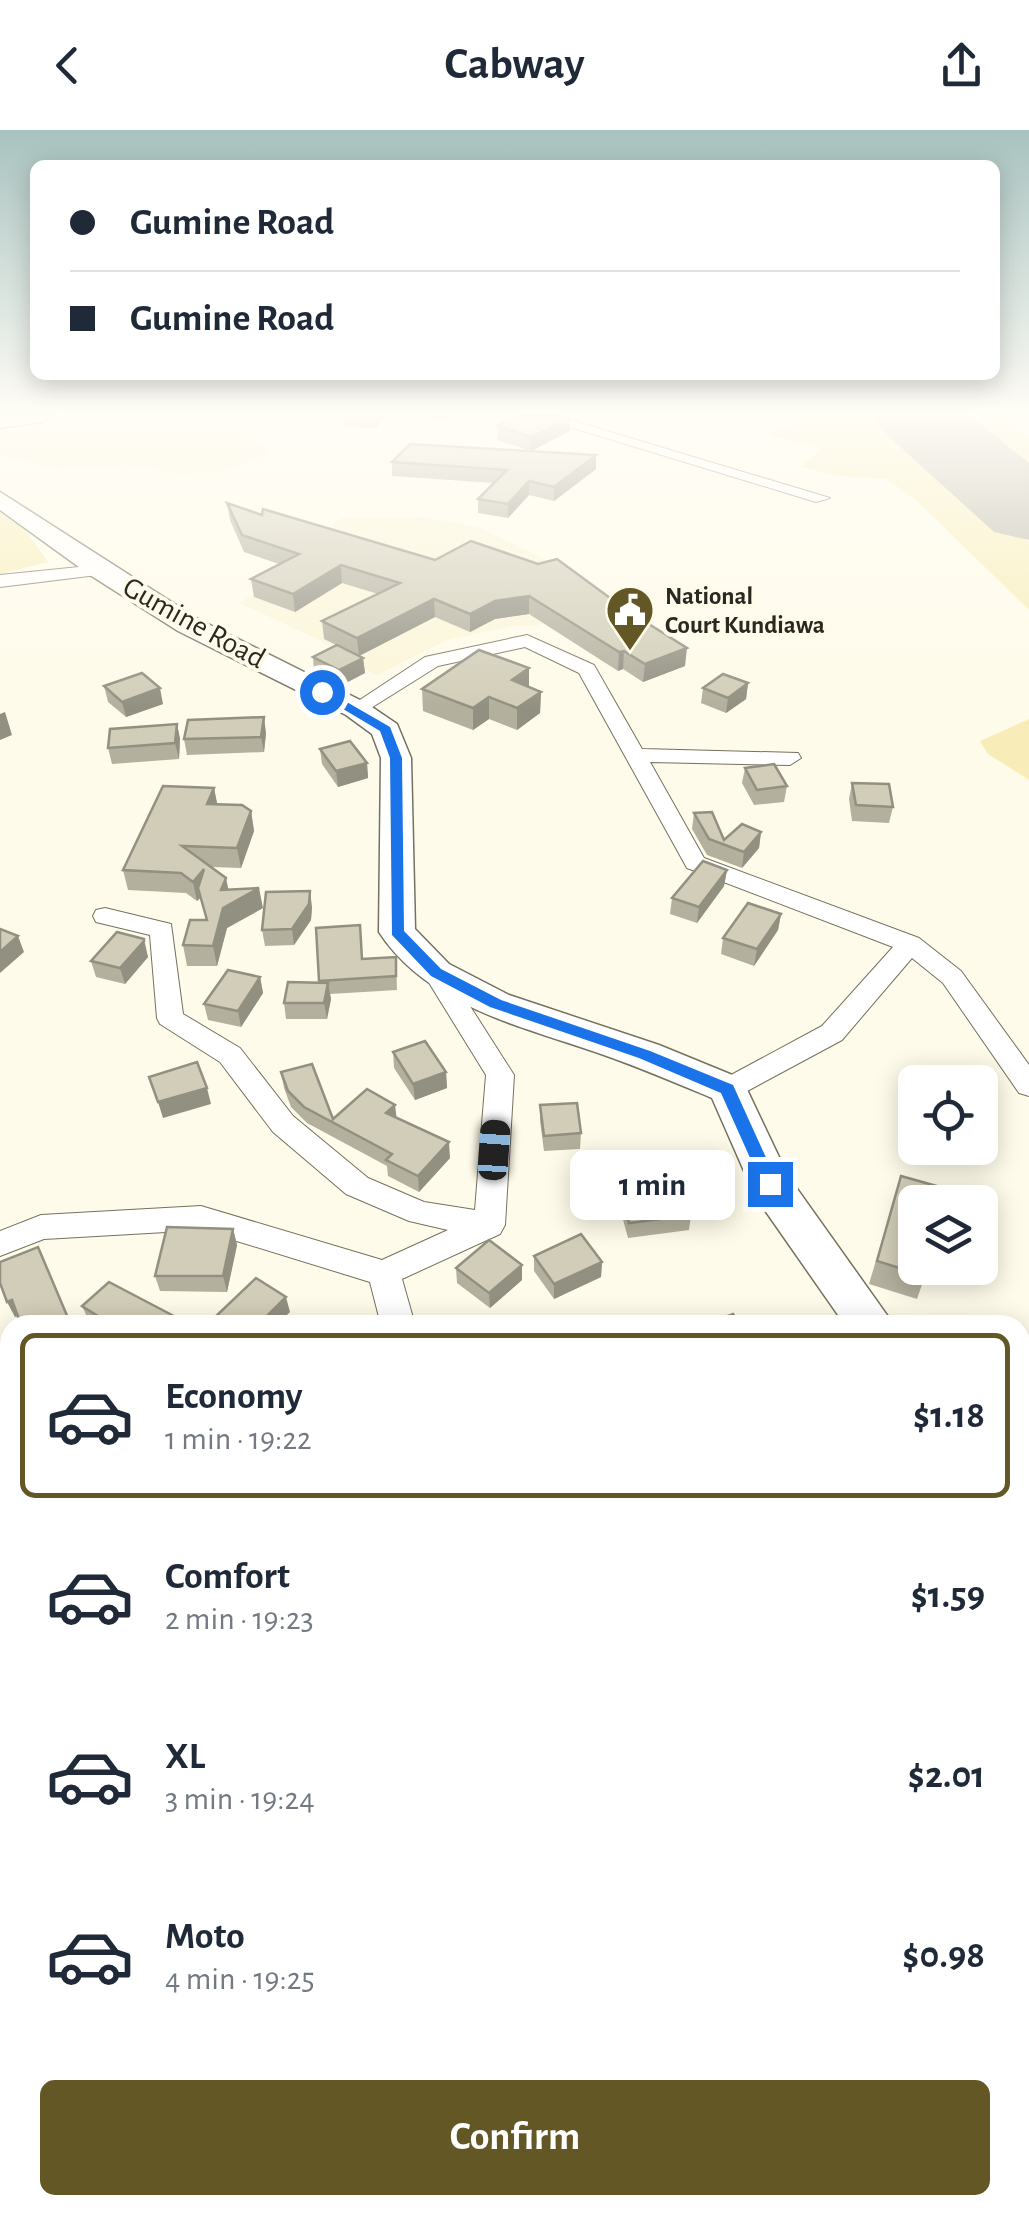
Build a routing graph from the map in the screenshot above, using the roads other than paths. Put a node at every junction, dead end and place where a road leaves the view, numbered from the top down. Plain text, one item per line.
1 (20, 513) edge
2 (99, 570) junction
3 (0, 581) edge
4 (356, 709) junction
5 (634, 755) junction
6 (790, 758) dead end
7 (105, 916) dead end
8 (910, 944) junction
9 (436, 972) junction
10 (1029, 1086) edge
11 (728, 1089) junction
12 (489, 1225) junction
13 (0, 1244) edge
14 (384, 1273) junction
15 (395, 1315) edge
16 (864, 1315) edge

1 - 2 main road, Gumine Road
2 - 3 street
2 - 4 main road, Gumine Road
4 - 5 street
4 - 9 main road, Gumine Road
5 - 6 street
5 - 8 street
7 - 12 street
8 - 10 street
8 - 11 street
9 - 11 main road, Gumine Road
9 - 12 street
11 - 16 main road
12 - 14 street
13 - 14 street
14 - 15 street

